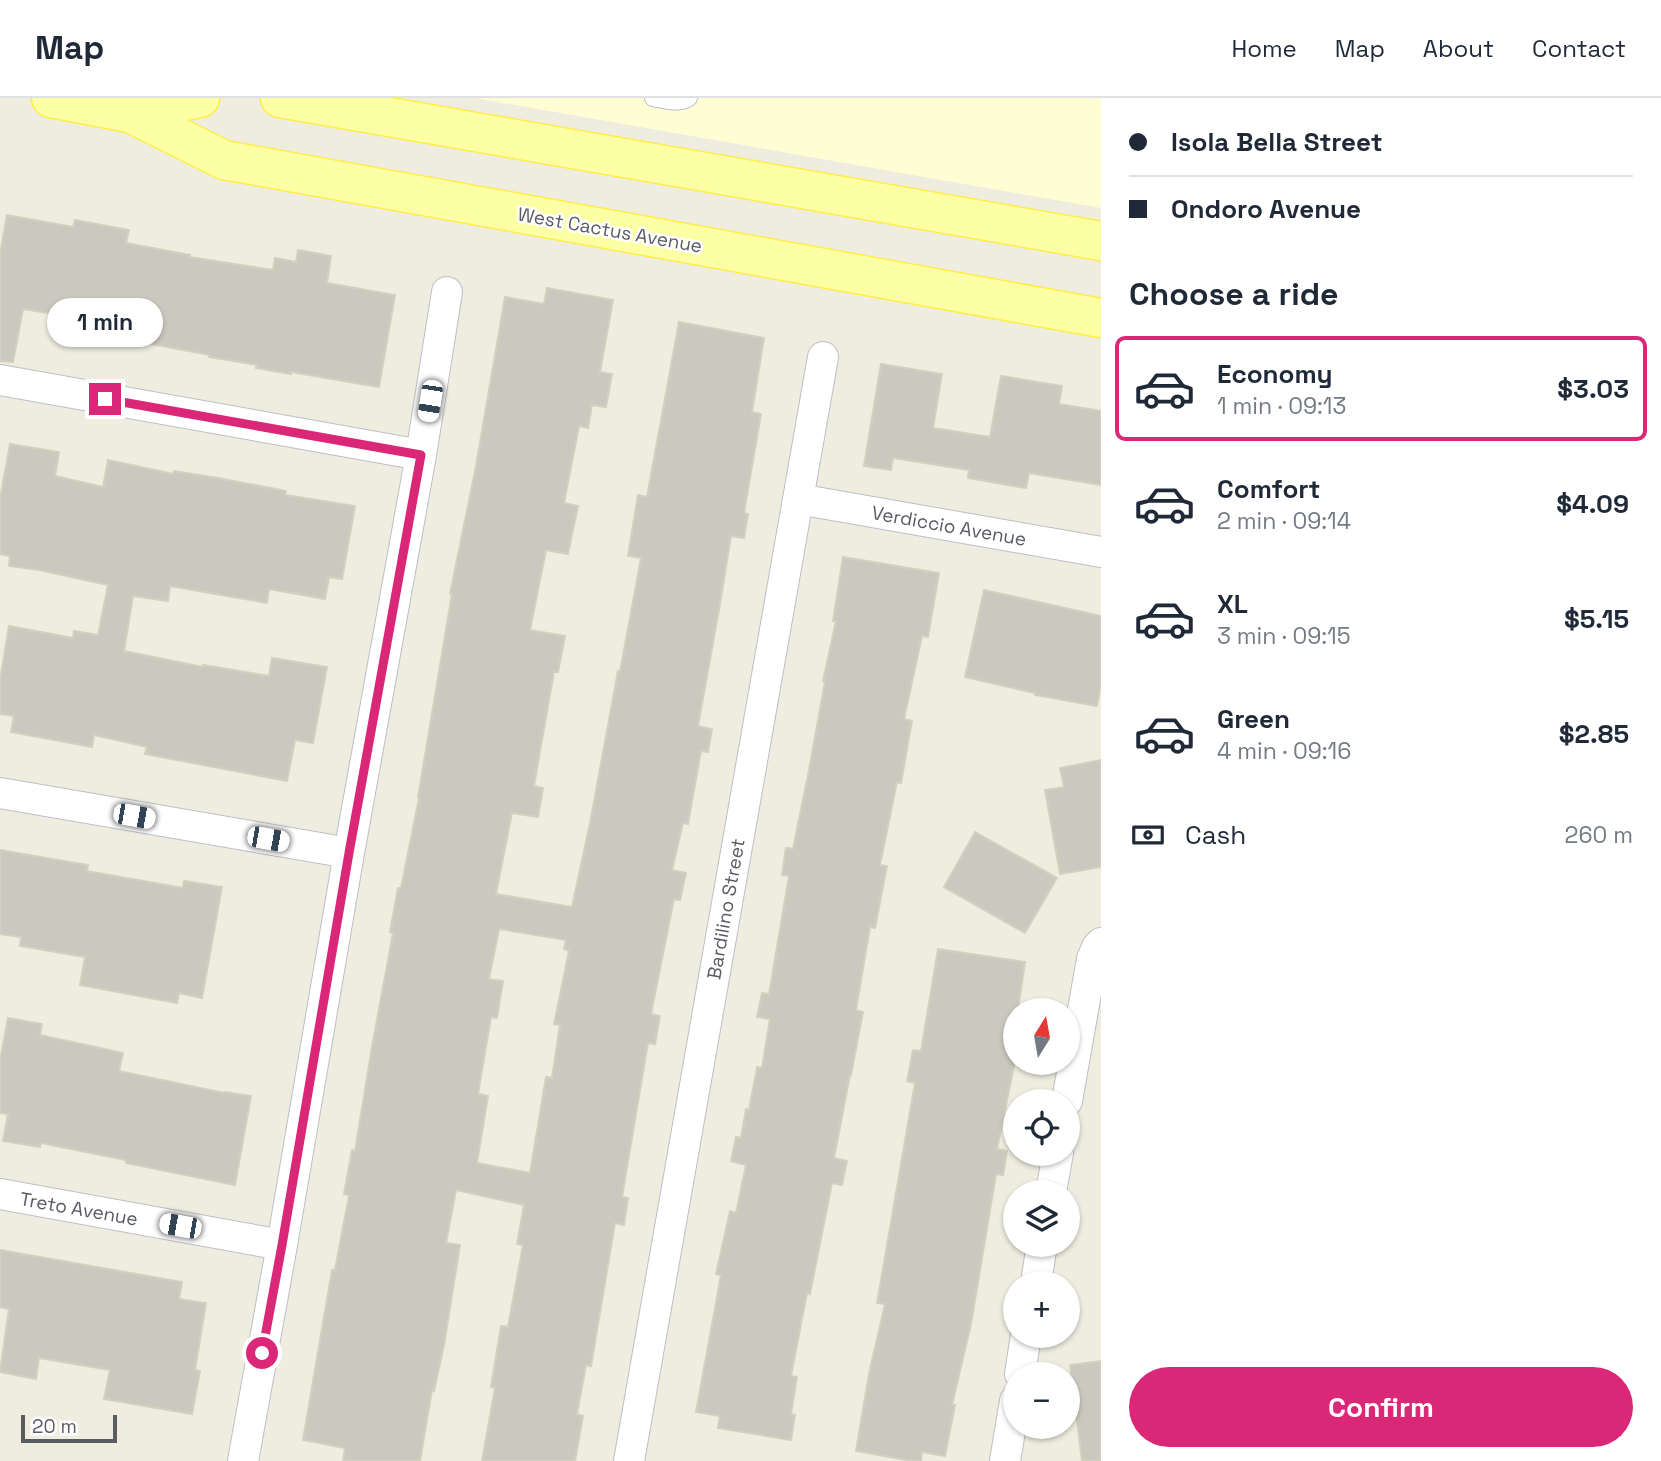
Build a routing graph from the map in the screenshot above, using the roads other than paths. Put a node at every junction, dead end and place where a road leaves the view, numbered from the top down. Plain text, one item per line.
1 (51, 98) edge
2 (200, 98) edge
3 (280, 98) edge
4 (653, 98) edge
5 (689, 98) edge
6 (131, 105) edge
7 (1101, 241) edge
8 (447, 292) dead end
9 (1101, 318) edge
10 (823, 357) dead end
11 (0, 380) edge
12 (421, 455) junction
13 (798, 499) junction
14 (1101, 552) edge
15 (0, 793) edge
16 (349, 853) junction
17 (1101, 943) edge
18 (1069, 1089) edge
19 (0, 1194) edge
20 (282, 1245) junction
21 (1009, 1439) edge
22 (243, 1461) edge
23 (629, 1461) edge
24 (1005, 1461) edge

1 - 6 main road, West Cactus Avenue
2 - 6 main road, West Cactus Avenue
3 - 7 main road
4 - 5 lane
6 - 9 main road, West Cactus Avenue
8 - 12 street
10 - 13 street, Bardilino Street
11 - 12 street
12 - 16 street
13 - 14 street, Verdiccio Avenue
13 - 23 street, Bardilino Street
15 - 16 street
16 - 20 street
17 - 18 street
19 - 20 street, Treto Avenue
20 - 22 street
21 - 24 street

